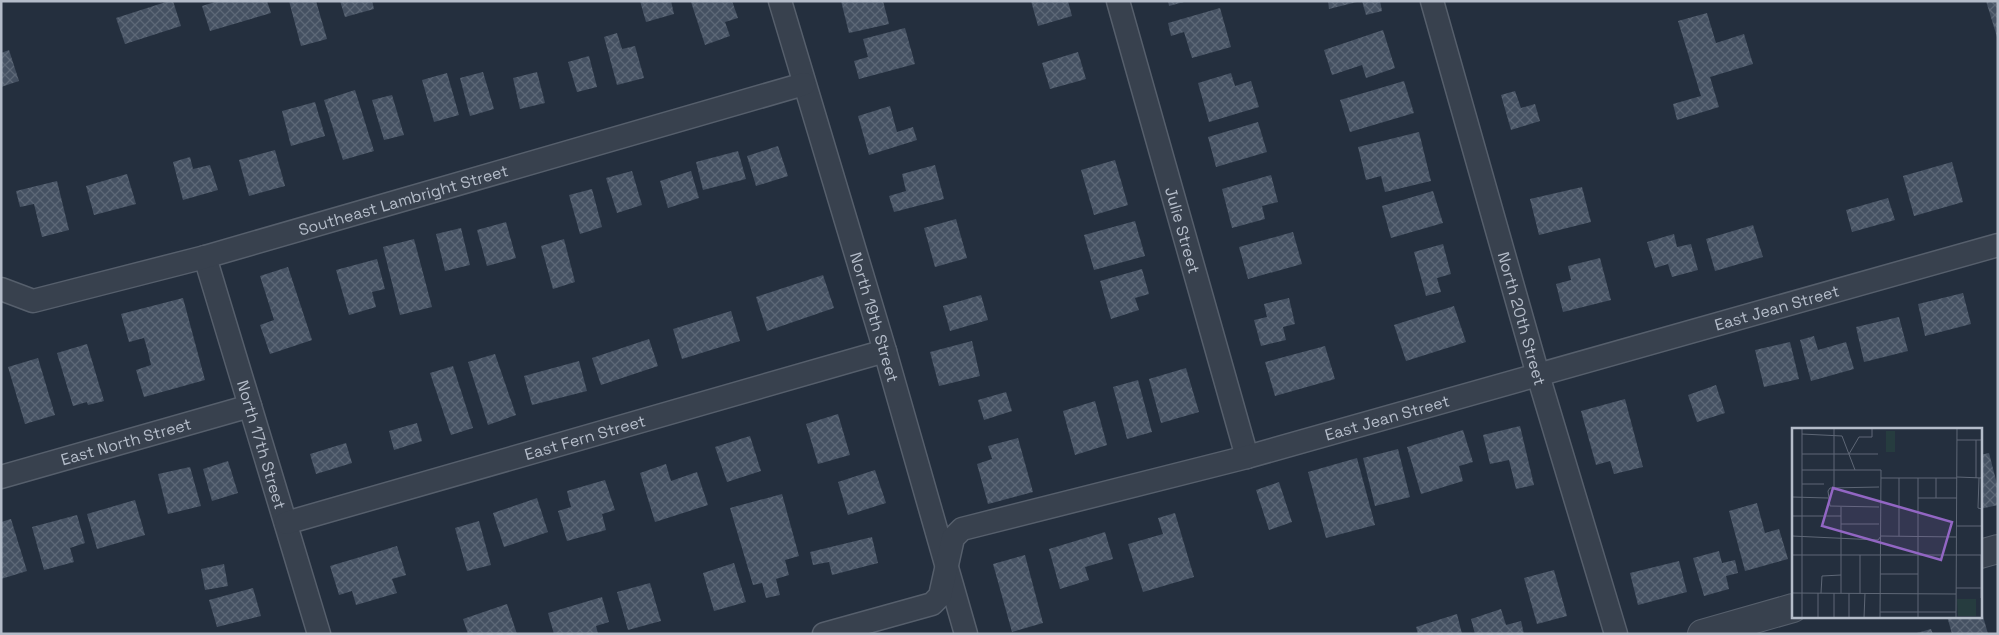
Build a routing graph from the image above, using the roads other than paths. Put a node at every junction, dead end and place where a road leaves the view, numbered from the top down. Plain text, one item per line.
1 (780, 1) edge
2 (1118, 1) edge
3 (1432, 1) edge
4 (804, 84) junction
5 (1998, 245) edge
6 (205, 257) junction
7 (1, 289) edge
8 (885, 351) junction
9 (1538, 374) junction
10 (250, 406) junction
11 (1247, 457) junction
12 (1, 477) edge
13 (286, 523) junction
14 (1998, 549) edge
15 (1982, 553) edge
16 (946, 565) junction
17 (1792, 608) edge
18 (319, 634) edge
19 (824, 634) edge
20 (966, 634) edge
21 (1616, 634) edge
22 (1702, 634) edge

1 - 4 street, North 19th Street
2 - 11 street, Julie Street
3 - 9 street, North 20th Street
4 - 6 street, Southeast Lambright Street
4 - 8 street, North 19th Street
5 - 9 street, East Jean Street
6 - 7 street, Southeast Lambright Street
6 - 10 street, North 17th Street
8 - 13 street, East Fern Street
8 - 16 street, North 19th Street
9 - 11 street, East Jean Street
9 - 21 street, North 20th Street
10 - 12 street, East North Street
10 - 13 street, North 17th Street
11 - 16 street, East Jean Street
13 - 18 street, North 17th Street
14 - 15 street
16 - 19 street, East Jean Street
16 - 20 street, North 19th Street
17 - 22 street

